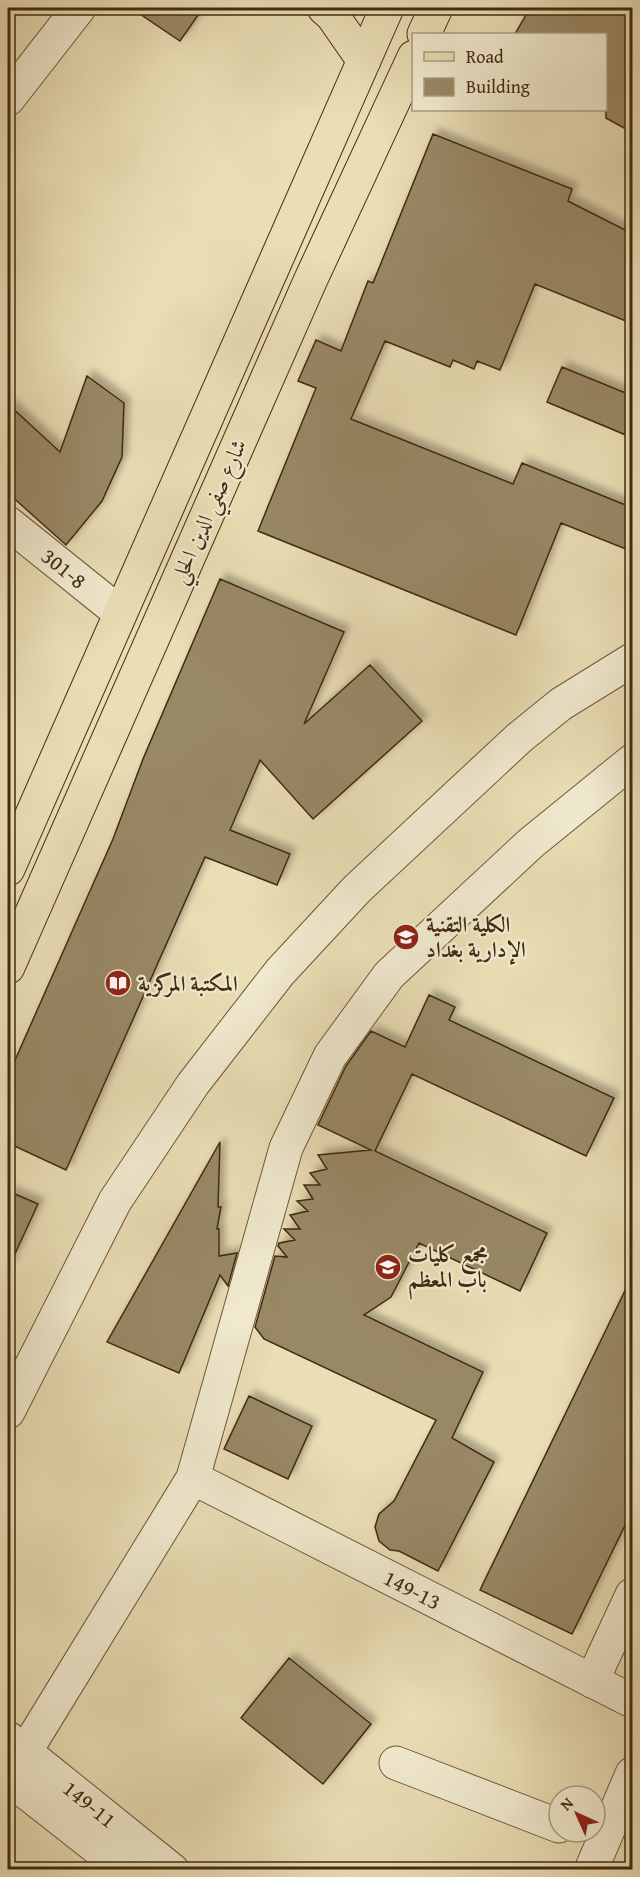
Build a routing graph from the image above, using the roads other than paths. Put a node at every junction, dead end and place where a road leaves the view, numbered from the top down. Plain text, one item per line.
1 (79, 8) edge
2 (324, 8) edge
3 (387, 8) edge
4 (436, 8) edge
5 (424, 33) edge
6 (364, 61) junction
7 (412, 61) edge
8 (8, 99) edge
9 (8, 523) edge
10 (120, 613) junction
11 (633, 660) edge
12 (633, 761) edge
13 (8, 868) edge
14 (8, 967) edge
15 (8, 1412) edge
16 (193, 1478) junction
17 (633, 1595) edge
18 (592, 1681) junction
19 (633, 1701) edge
20 (396, 1763) dead end
21 (12, 1768) edge
22 (633, 1774) edge
23 (547, 1821) edge
24 (589, 1848) edge
25 (125, 1869) edge
26 (172, 1869) edge

1 - 8 street
2 - 6 main road
3 - 6 main road, شارع صفي الدين الحلي
4 - 5 main road
6 - 10 main road, شارع صفي الدين الحلي
7 - 14 main road, شارع صفي الدين الحلي
9 - 10 street, 301-8
10 - 13 main road, شارع صفي الدين الحلي
11 - 15 street
12 - 16 street
16 - 18 street, 149-13
16 - 21 street
17 - 18 street
18 - 19 street, 149-13
20 - 23 street
21 - 25 street, 149-11
21 - 26 street, 149-11
22 - 24 street

